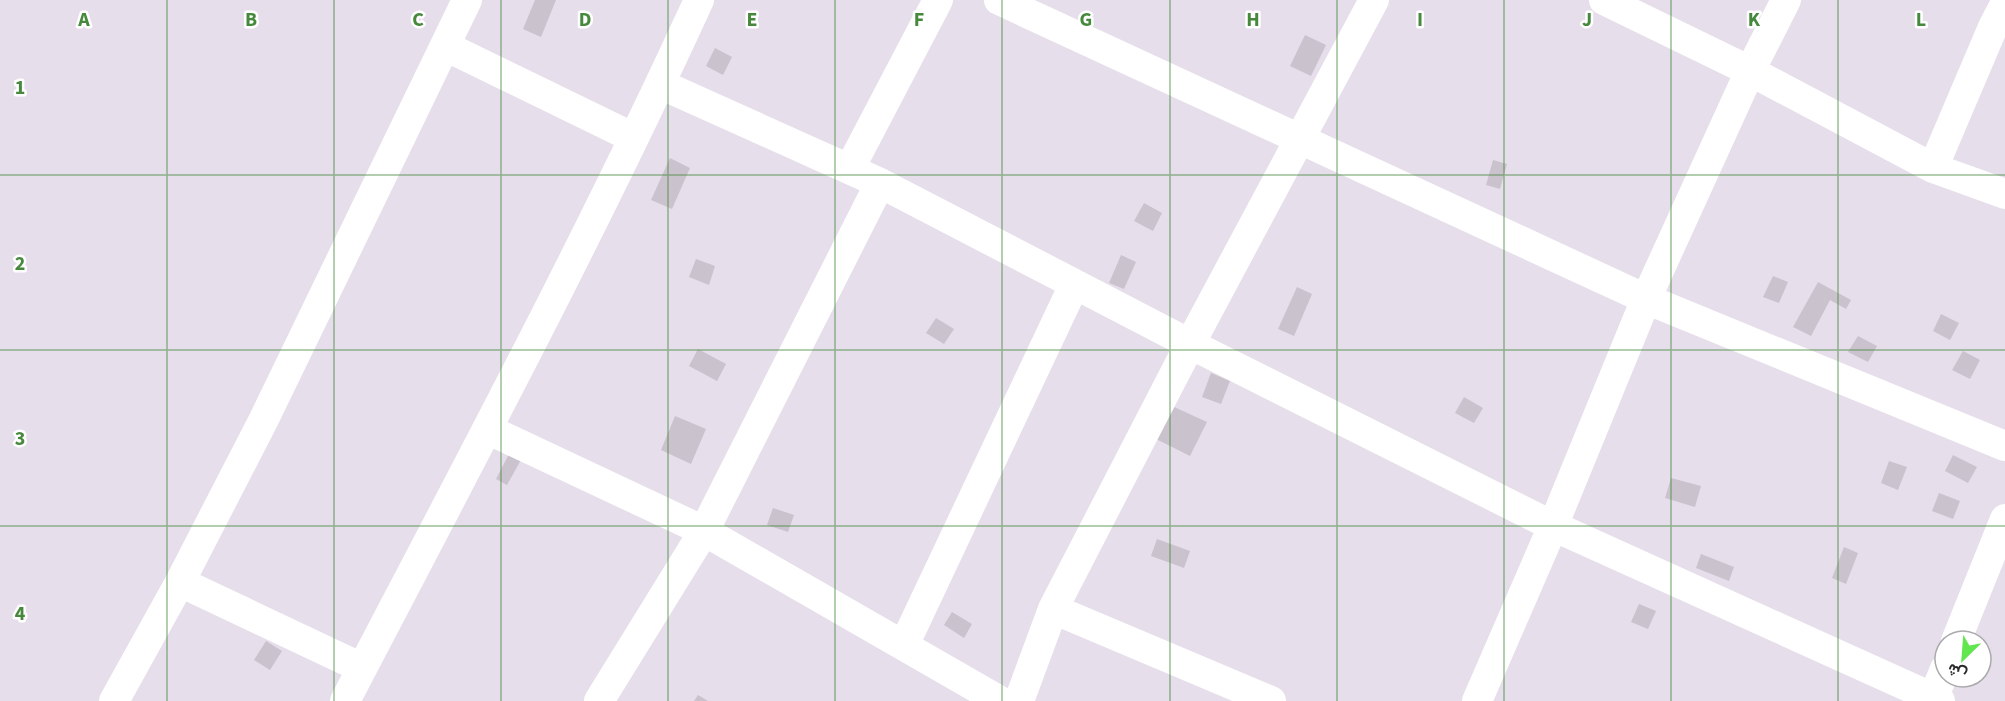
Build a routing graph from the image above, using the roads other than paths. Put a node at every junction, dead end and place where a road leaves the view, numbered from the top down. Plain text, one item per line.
1 (466, 0) edge
2 (699, 0) edge
3 (938, 0) edge
4 (999, 0) edge
5 (1374, 0) edge
6 (1604, 0) edge
7 (1786, 0) edge
8 (2005, 4) edge
9 (445, 46) junction
10 (1750, 71) junction
11 (660, 84) junction
12 (633, 138) junction
13 (1299, 140) junction
14 (850, 168) junction
15 (1933, 168) junction
16 (880, 183) junction
17 (2005, 194) edge
18 (1074, 285) junction
19 (1646, 299) junction
20 (1190, 344) junction
21 (487, 429) junction
22 (2005, 446) edge
23 (2005, 519) edge
24 (1553, 526) junction
25 (704, 531) junction
26 (180, 582) junction
27 (1053, 609) junction
28 (1961, 629) edge
29 (904, 645) junction
30 (362, 668) junction
31 (1935, 700) edge
32 (114, 701) edge
33 (345, 701) edge
34 (599, 701) edge
35 (1000, 701) edge
36 (1019, 701) edge
37 (1271, 701) edge
38 (1477, 701) edge

1 - 9 street
2 - 11 street
3 - 14 street
4 - 13 street
5 - 13 street
6 - 10 street
7 - 10 street
8 - 15 street
9 - 12 street
9 - 26 street
10 - 15 street
10 - 19 street
11 - 12 street
11 - 14 street
12 - 21 street
13 - 19 street
13 - 20 street
14 - 16 street
15 - 17 street
16 - 18 street
16 - 25 street
18 - 20 street
18 - 29 street
19 - 22 street
19 - 24 street
20 - 24 street
20 - 27 street
21 - 25 street
21 - 30 street
23 - 28 street
24 - 31 street
24 - 38 street
25 - 29 street
25 - 34 street
26 - 30 street
26 - 32 street
27 - 36 street
27 - 37 street
29 - 35 street
30 - 33 street

